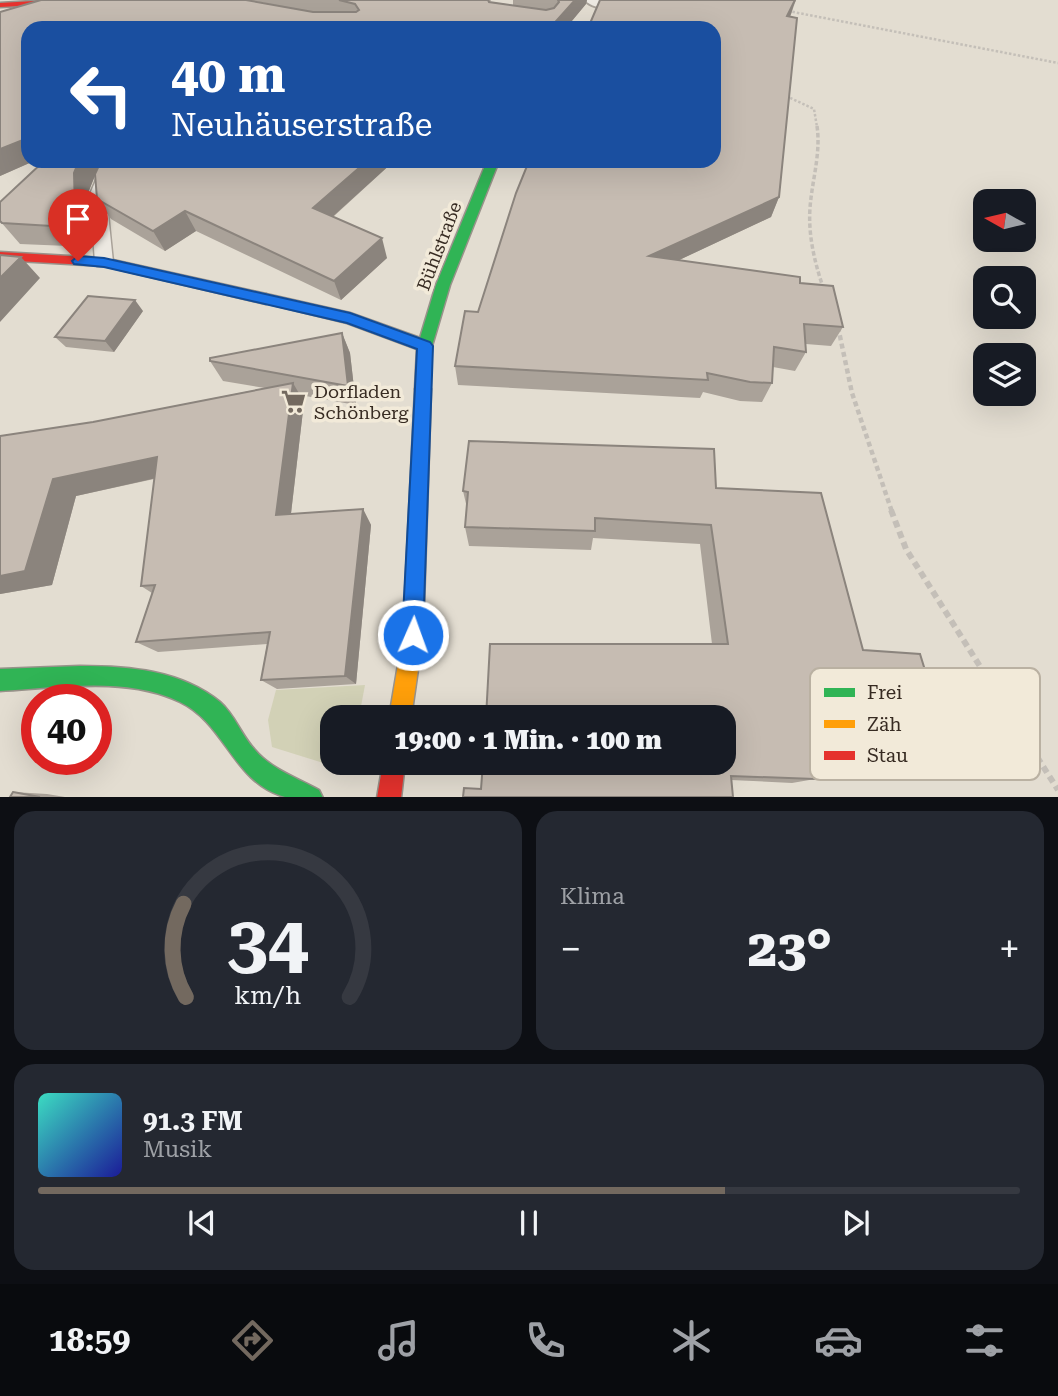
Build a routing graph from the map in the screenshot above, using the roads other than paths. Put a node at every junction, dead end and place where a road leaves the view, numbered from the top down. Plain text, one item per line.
1 (98, 0) edge
2 (595, 0) edge
3 (634, 0) edge
4 (0, 5) edge
5 (109, 168) edge
6 (490, 168) edge
7 (0, 256) edge
8 (104, 262) junction
9 (425, 346) junction
10 (0, 680) edge
11 (402, 705) edge
12 (392, 775) edge
13 (311, 797) edge
14 (388, 797) edge

1 - 4 street
2 - 3 street
5 - 8 lane
6 - 9 street, Bühlstraße
7 - 8 street
8 - 9 street
9 - 11 street, Bühlstraße
10 - 13 street
12 - 14 street

